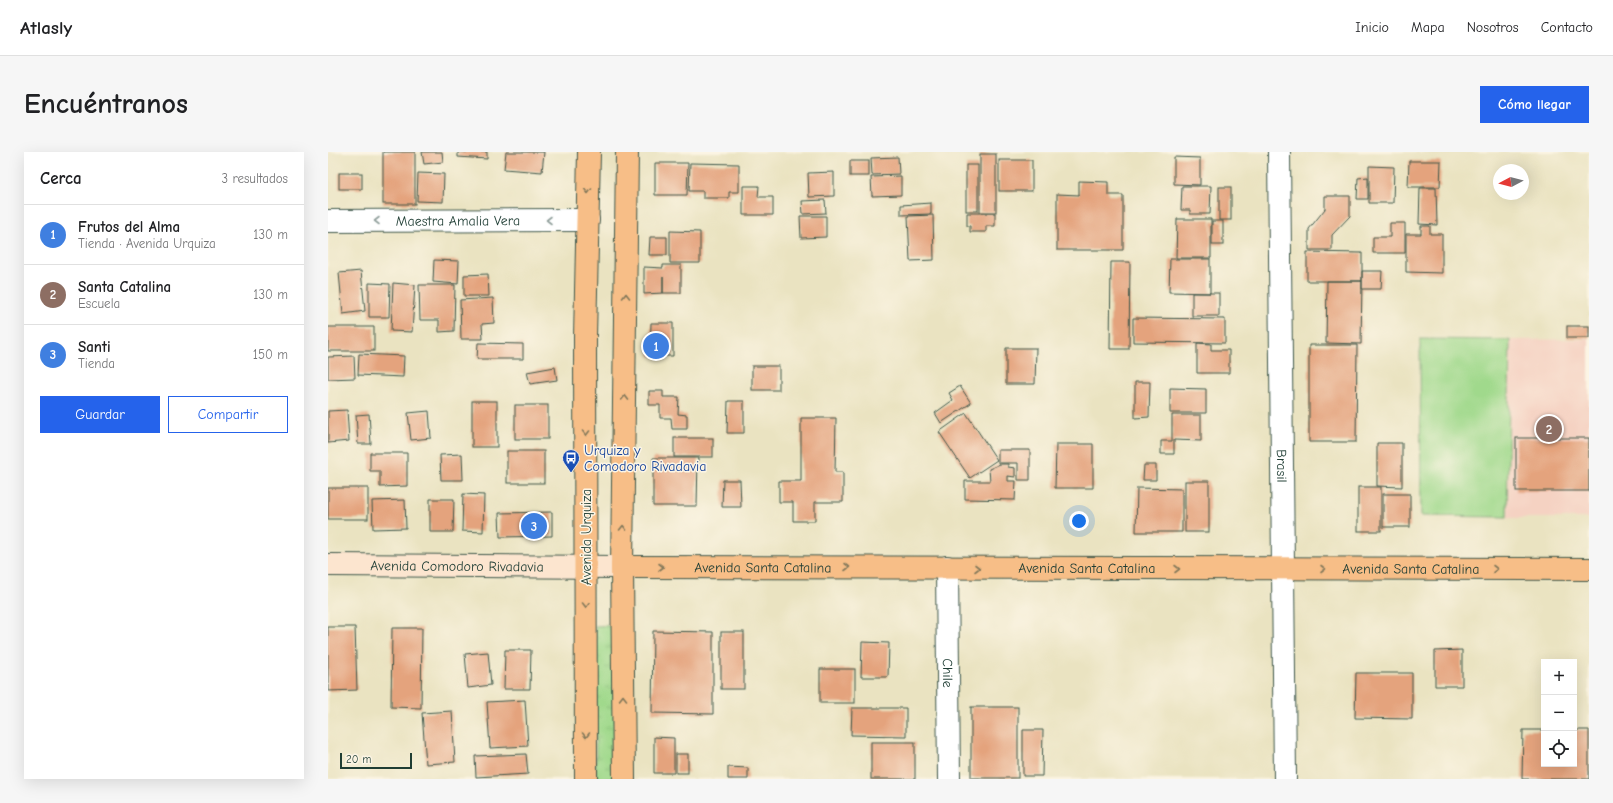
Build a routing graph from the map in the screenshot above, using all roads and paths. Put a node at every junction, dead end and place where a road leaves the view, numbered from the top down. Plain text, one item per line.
1 (589, 152) edge
2 (627, 152) edge
3 (1279, 152) edge
4 (588, 220) junction
5 (328, 221) edge
6 (328, 565) edge
7 (586, 566) junction
8 (622, 567) junction
9 (947, 567) junction
10 (1284, 569) junction
11 (1589, 569) edge
12 (586, 779) edge
13 (624, 779) edge
14 (949, 779) edge
15 (1285, 779) edge

1 -> 4 main road, Avenida Urquiza
8 -> 2 main road
3 - 10 street, Brasil
4 -> 5 street, Maestra Amalia Vera
4 -> 7 main road, Avenida Urquiza
6 - 7 main road, Avenida Comodoro Rivadavia
7 - 8 main road, Avenida Santa Catalina
7 -> 12 main road, Avenida Urquiza
8 -> 9 main road, Avenida Santa Catalina
13 -> 8 main road
9 -> 10 main road, Avenida Santa Catalina
9 - 14 street, Chile
10 -> 11 main road, Avenida Santa Catalina
10 - 15 street, Brasil

